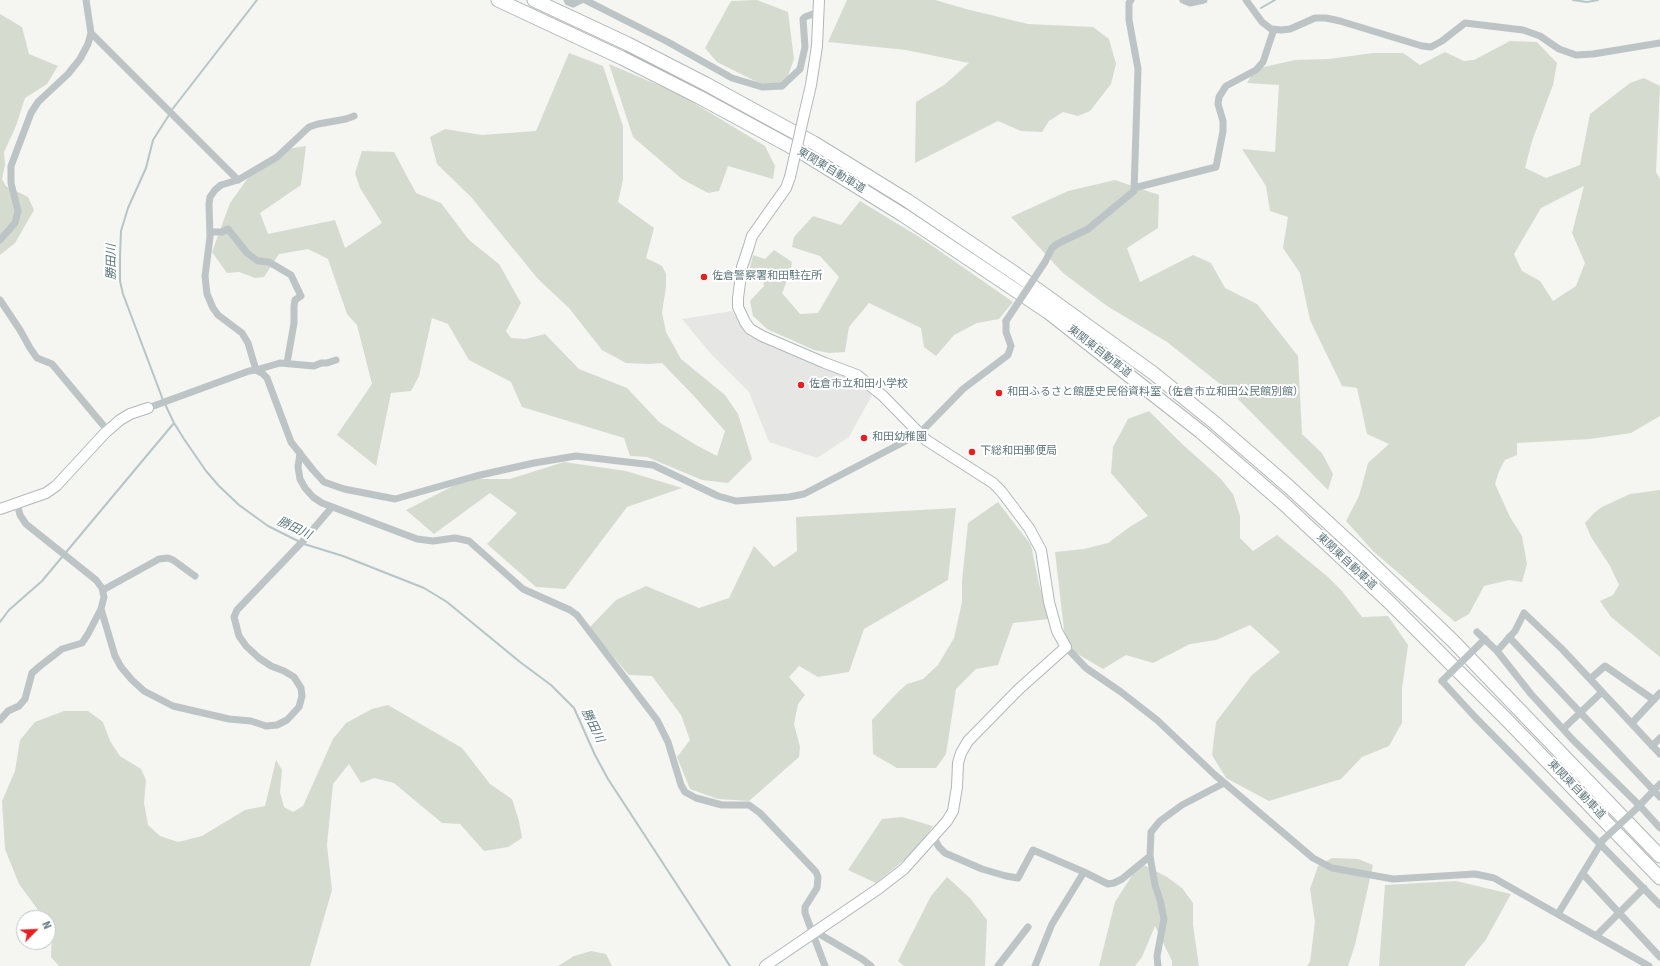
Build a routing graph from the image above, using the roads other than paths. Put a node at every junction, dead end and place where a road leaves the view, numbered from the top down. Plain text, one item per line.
1 (86, 0) edge
2 (498, 0) edge
3 (534, 0) edge
4 (567, 0) edge
5 (581, 0) edge
6 (585, 0) edge
7 (819, 0) edge
8 (1131, 0) edge
9 (1183, 0) edge
10 (1204, 0) edge
11 (1246, 0) edge
12 (818, 12) junction
13 (1274, 29) junction
14 (91, 33) junction
15 (1660, 43) edge
16 (354, 116) dead end
17 (238, 180) junction
18 (1134, 188) junction
19 (210, 232) junction
20 (0, 240) edge
21 (0, 300) edge
22 (336, 360) dead end
23 (287, 363) junction
24 (256, 370) junction
25 (148, 408) joint
26 (108, 431) junction
27 (920, 434) junction
28 (300, 454) junction
29 (17, 503) junction
30 (332, 507) junction
31 (0, 509) edge
32 (195, 576) dead end
33 (103, 590) junction
34 (101, 609) junction
35 (1477, 632) dead end
36 (1509, 638) junction
37 (1485, 639) junction
38 (1066, 646) junction
39 (1497, 651) junction
40 (1590, 679) junction
41 (1602, 692) junction
42 (1660, 694) edge
43 (1654, 700) junction
44 (1580, 713) junction
45 (0, 720) edge
46 (1632, 723) junction
47 (1563, 729) junction
48 (1660, 738) edge
49 (1652, 746) junction
50 (1660, 754) edge
51 (1224, 783) junction
52 (1660, 784) edge
53 (1654, 790) junction
54 (1660, 797) edge
55 (1637, 808) junction
56 (1660, 828) edge
57 (933, 836) junction
58 (1602, 842) junction
59 (1150, 856) junction
60 (1660, 856) edge
61 (1084, 872) junction
62 (1582, 874) junction
63 (1660, 878) edge
64 (1644, 888) junction
65 (1660, 905) edge
66 (1619, 913) junction
67 (1558, 914) junction
68 (1028, 927) dead end
69 (814, 933) junction
70 (1596, 936) junction
71 (1660, 957) edge
72 (765, 966) edge
73 (825, 966) edge
74 (871, 966) edge
75 (998, 966) edge
76 (1034, 966) edge
77 (1158, 966) edge
78 (1649, 966) edge

1 - 14 street
2 - 63 highway, 東関東自動車道
3 - 60 highway, 東関東自動車道
4 - 5 street
6 - 12 street
7 - 12 street
8 - 18 street
9 - 10 street
11 - 13 street
12 - 27 street, bridge
13 - 15 street
13 - 18 street
14 - 17 street
14 - 20 street
16 - 17 street
17 - 19 street
18 - 27 street, bridge
19 - 23 street
19 - 24 street
21 - 26 street
22 - 23 street
23 - 24 street
24 - 25 street
24 - 28 street
25 - 26 street
26 - 29 street
27 - 28 street
27 - 38 street
28 - 30 street
29 - 31 street
29 - 33 street
30 - 34 street
30 - 69 street
32 - 33 street
33 - 34 street
34 - 45 street
35 - 37 street
36 - 39 street
36 - 40 street
36 - 44 street
37 - 39 street
37 - 58 street, bridge
38 - 51 street
38 - 57 street
39 - 47 street
40 - 41 street
40 - 43 street
41 - 44 street
41 - 46 street
42 - 43 street
43 - 46 street
44 - 47 street
44 - 53 street
46 - 49 street
47 - 55 street
48 - 49 street
49 - 50 street
51 - 59 street
51 - 67 street
52 - 53 street
53 - 54 street
53 - 55 street
55 - 56 street
55 - 58 street, bridge
57 - 61 street
57 - 69 street
58 - 62 street
58 - 64 street
59 - 61 street
59 - 77 street
61 - 76 street
62 - 66 street
62 - 67 street
64 - 65 street
64 - 66 street
66 - 70 street
66 - 71 street
67 - 70 street
68 - 75 street
69 - 72 street
69 - 73 street
69 - 74 street
70 - 78 street

